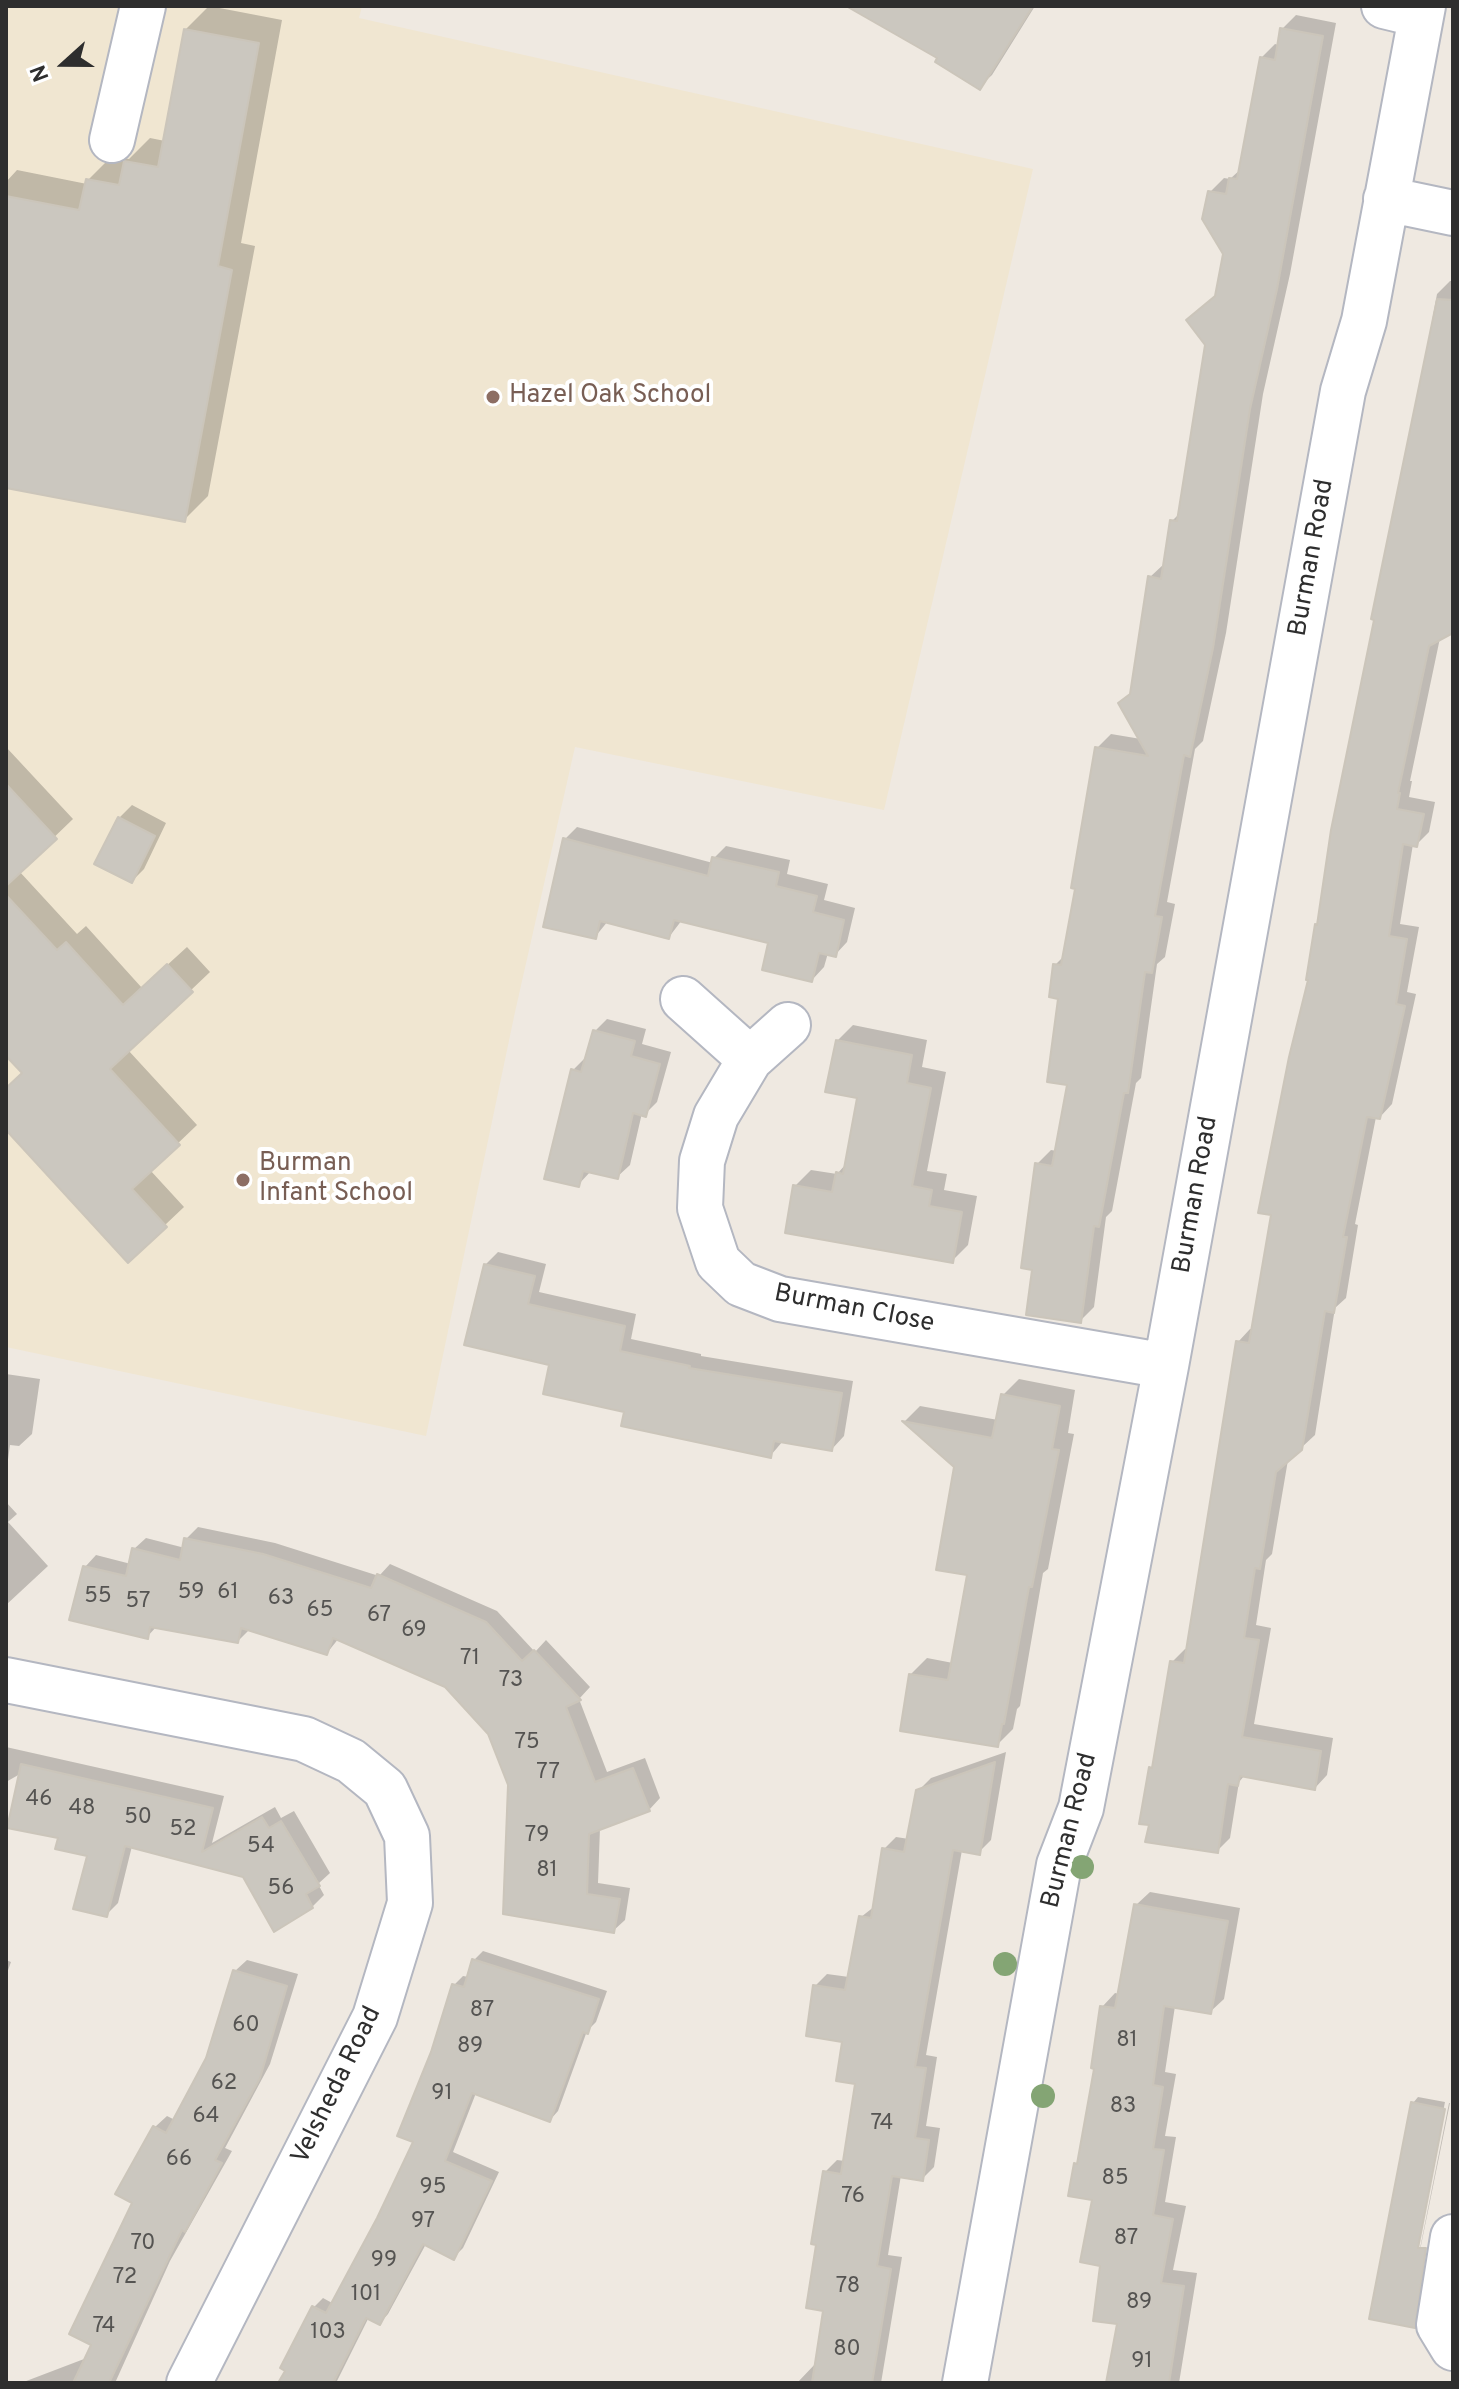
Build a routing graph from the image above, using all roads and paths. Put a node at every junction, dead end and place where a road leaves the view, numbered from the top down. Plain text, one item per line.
1 (143, 6) edge
2 (1409, 9) edge
3 (112, 140) dead end
4 (1386, 199) junction
5 (1453, 213) edge
6 (683, 999) dead end
7 (788, 1025) dead end
8 (750, 1059) junction
9 (1166, 1366) junction
10 (6, 1680) edge
11 (1453, 2237) edge
12 (1453, 2348) edge
13 (189, 2383) edge
14 (965, 2383) edge

1 - 3 street
2 - 4 street, Burman Road
4 - 5 street
4 - 9 street, Burman Road
6 - 8 street
7 - 8 street, Burman Close
8 - 9 street, Burman Close
9 - 14 street, Burman Road
10 - 13 street, Velsheda Road
11 - 12 street

